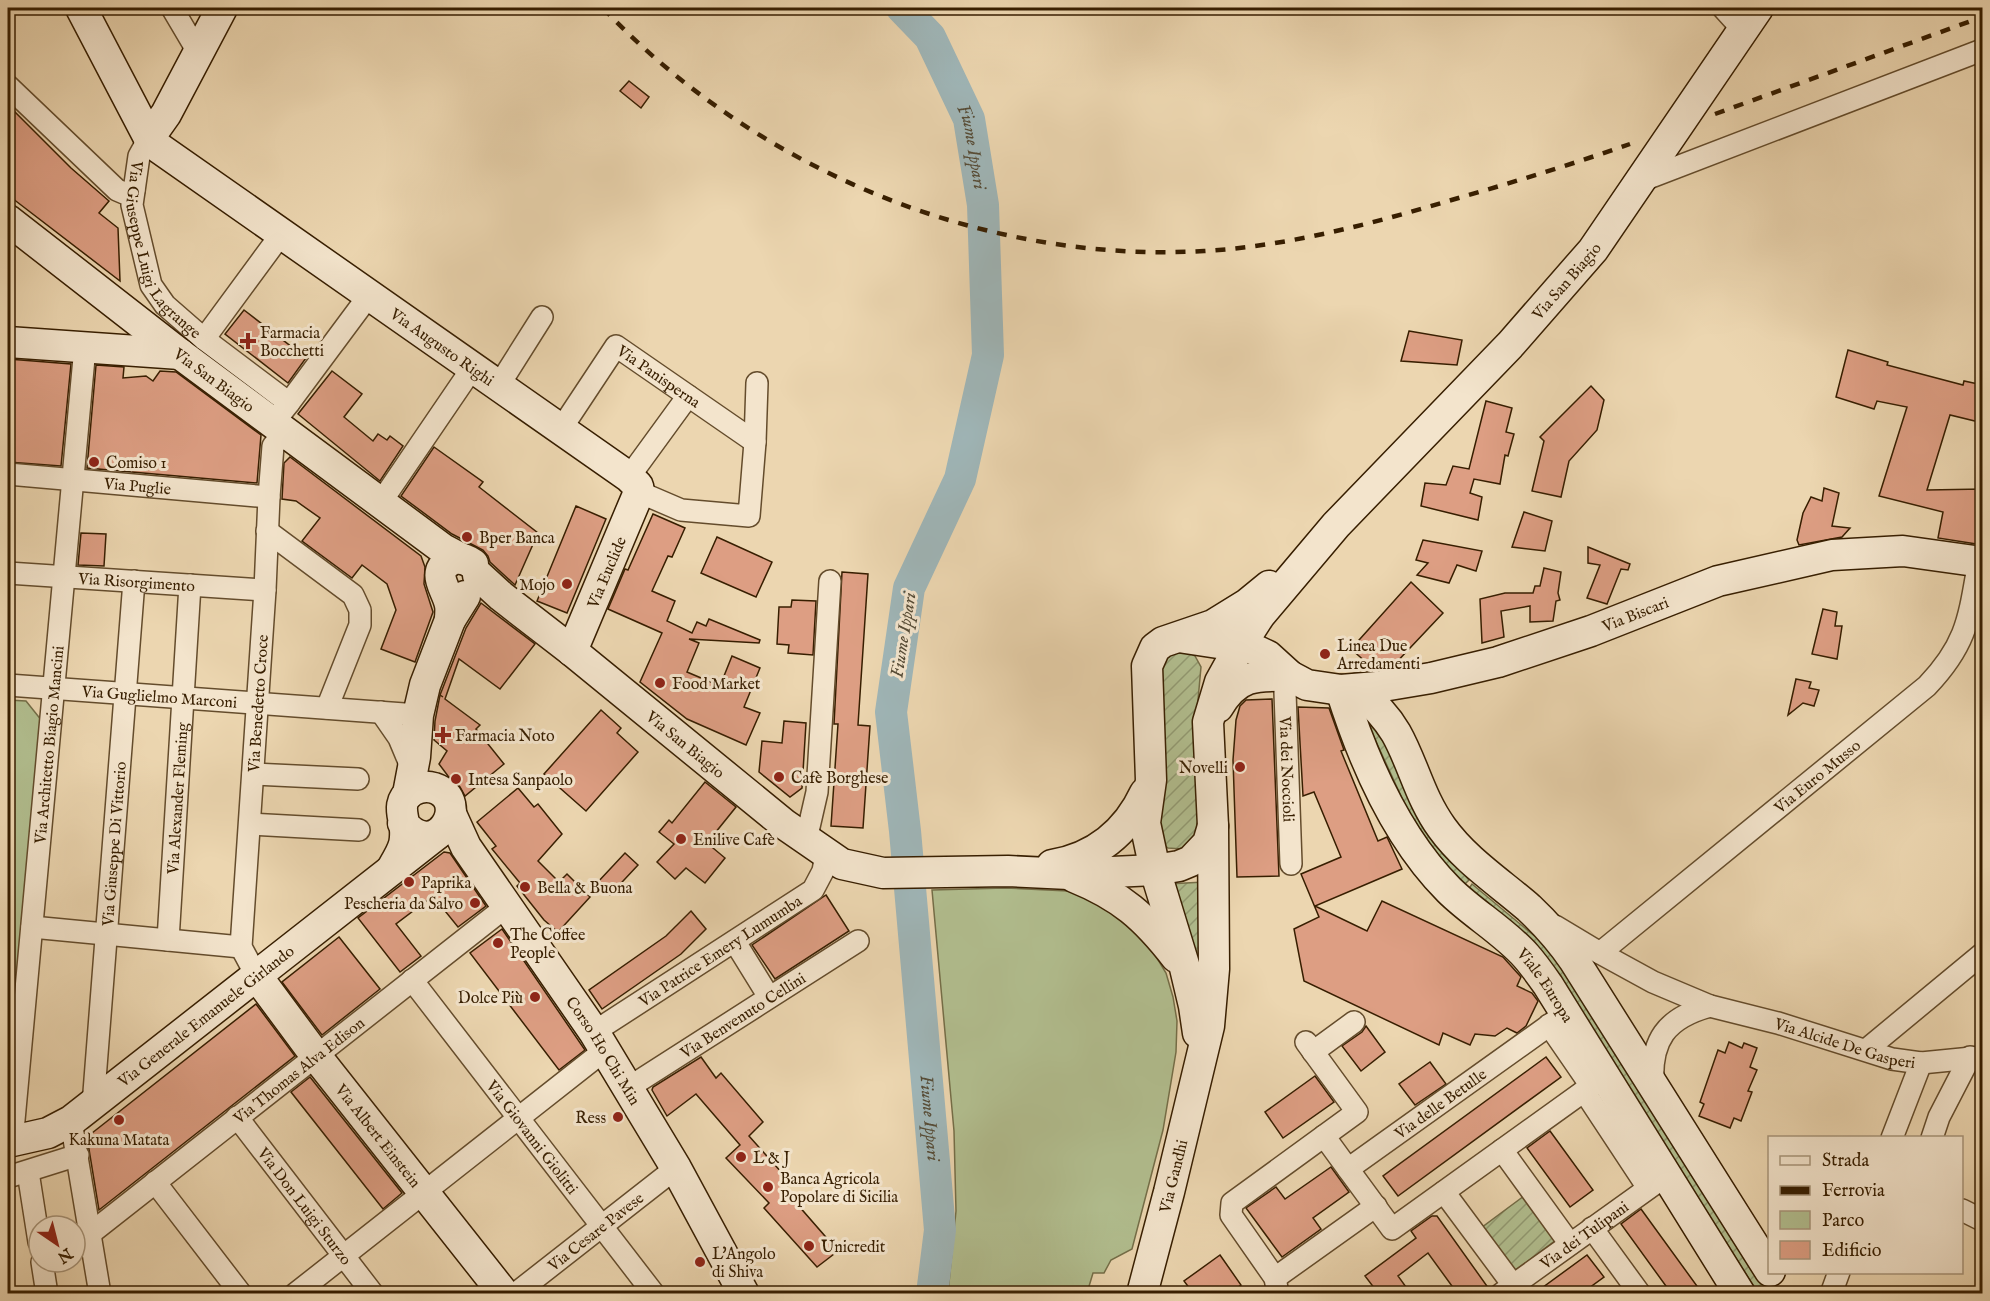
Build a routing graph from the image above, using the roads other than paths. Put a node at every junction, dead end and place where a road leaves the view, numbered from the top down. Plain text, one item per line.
1 (81, 8) edge
2 (172, 8) edge
3 (222, 8) edge
4 (1723, 8) edge
5 (1750, 19) edge
6 (1983, 50) edge
7 (198, 52) junction
8 (8, 86) edge
9 (149, 138) junction
10 (1637, 183) junction
11 (134, 190) junction
12 (8, 220) edge
13 (282, 233) junction
14 (370, 294) junction
15 (120, 308) junction
16 (542, 317) dead end
17 (8, 342) edge
18 (91, 347) junction
19 (192, 347) junction
20 (473, 367) junction
21 (757, 383) dead end
22 (499, 385) junction
23 (688, 396) junction
24 (283, 419) junction
25 (561, 429) junction
26 (755, 442) junction
27 (8, 474) edge
28 (72, 480) junction
29 (634, 485) junction
30 (269, 496) junction
31 (381, 502) junction
32 (1336, 525) junction
33 (267, 531) junction
34 (1981, 562) edge
35 (8, 573) edge
36 (64, 577) junction
37 (134, 581) junction
38 (830, 581) dead end
39 (190, 585) junction
40 (459, 587) junction
41 (265, 591) junction
42 (1182, 638) junction
43 (1240, 646) junction
44 (572, 651) junction
45 (1284, 670) junction
46 (1406, 682) junction
47 (8, 686) edge
48 (54, 689) junction
49 (1349, 690) junction
50 (125, 694) junction
51 (183, 698) junction
52 (258, 703) junction
53 (327, 708) junction
54 (381, 712) junction
55 (418, 714) junction
56 (1208, 722) junction
57 (1396, 732) junction
58 (253, 774) junction
59 (358, 779) dead end
60 (1151, 780) junction
61 (409, 786) junction
62 (441, 812) junction
63 (250, 824) junction
64 (1213, 826) junction
65 (359, 830) dead end
66 (816, 847) junction
67 (1291, 864) dead end
68 (393, 867) junction
69 (1155, 870) junction
70 (1008, 871) junction
71 (1069, 874) junction
72 (507, 906) junction
73 (1529, 909) junction
74 (32, 927) junction
75 (106, 934) junction
76 (168, 940) junction
77 (858, 941) dead end
78 (735, 942) junction
79 (241, 947) junction
80 (1600, 953) junction
81 (1983, 954) edge
82 (1185, 968) junction
83 (256, 975) junction
84 (412, 980) junction
85 (770, 997) junction
86 (1710, 1006) junction
87 (16, 1016) edge
88 (1557, 1019) junction
89 (1354, 1022) dead end
90 (600, 1041) junction
91 (1866, 1050) junction
92 (316, 1056) junction
93 (1976, 1057) edge
94 (1202, 1059) junction
95 (1930, 1062) junction
96 (1593, 1084) junction
97 (1653, 1086) junction
98 (627, 1088) junction
99 (1945, 1105) junction
100 (82, 1113) junction
101 (237, 1118) junction
102 (519, 1118) junction
103 (1324, 1136) junction
104 (1893, 1136) edge
105 (1932, 1136) edge
106 (10, 1142) edge
107 (1502, 1150) junction
108 (78, 1155) junction
109 (676, 1168) junction
110 (1348, 1169) junction
111 (18, 1174) edge
112 (1657, 1181) junction
113 (155, 1182) junction
114 (424, 1192) junction
115 (1444, 1192) junction
116 (1376, 1206) junction
117 (1963, 1210) edge
118 (30, 1214) edge
119 (1983, 1220) edge
120 (602, 1226) junction
121 (1592, 1228) junction
122 (91, 1233) junction
123 (1570, 1244) junction
124 (344, 1256) junction
125 (1768, 1269) edge
126 (44, 1274) edge
127 (1771, 1274) edge
128 (1838, 1274) edge
129 (1276, 1286) edge
130 (102, 1289) edge
131 (1507, 1289) edge
132 (1632, 1291) edge
133 (47, 1293) edge
134 (241, 1293) edge
135 (295, 1293) edge
136 (373, 1293) edge
137 (504, 1293) edge
138 (515, 1293) edge
139 (654, 1293) edge
140 (744, 1293) edge
141 (1142, 1293) edge
142 (1740, 1293) edge
143 (1784, 1293) edge
144 (1831, 1293) edge

1 - 9 main road, Via Giuseppe Luigi Lagrange
2 - 7 street
3 - 7 main road
4 - 5 street
5 - 10 main road, Via San Biagio
6 - 10 street
7 - 9 main road
8 - 11 street
9 - 11 street, Via Giuseppe Luigi Lagrange
9 - 13 main road, Via Augusto Righi
10 - 32 main road, Via San Biagio
11 - 19 street, Via Giuseppe Luigi Lagrange
12 - 15 main road, Via San Biagio
13 - 14 main road, Via Augusto Righi
13 - 19 street
14 - 20 main road, Via Augusto Righi
14 - 24 street, Via Benedetto Croce
15 - 18 main road
15 - 19 main road, Via San Biagio
16 - 22 street
17 - 18 main road
18 - 19 main road
18 - 28 street, Via Architetto Biagio Mancini
19 - 24 main road, Via San Biagio
20 - 22 main road, Via Augusto Righi
20 - 31 street
21 - 26 street
22 - 25 main road, Via Augusto Righi
23 - 25 street, Via Panisperna
23 - 26 street, Via Panisperna
23 - 29 street, Via Euclide
24 - 30 street, Via Benedetto Croce
24 - 31 main road, Via San Biagio
25 - 29 main road, Via Augusto Righi
26 - 29 street, Via Augusto Righi
27 - 28 street, Via Puglie
28 - 30 street, Via Puglie
28 - 36 street, Via Architetto Biagio Mancini
29 - 44 main road, Via Euclide
30 - 33 street, Via Benedetto Croce
31 - 40 main road, Via San Biagio
32 - 42 main road
32 - 43 main road
32 - 45 main road
33 - 41 street, Via Benedetto Croce
33 - 53 street
34 - 46 main road, Via Biscari
34 - 80 street, Via Euro Musso
35 - 36 street, Via Risorgimento
36 - 37 street, Via Risorgimento
36 - 48 street, Via Architetto Biagio Mancini
37 - 39 street, Via Risorgimento
37 - 50 street, Via Giuseppe Di Vittorio
38 - 66 street, Via Patrice Emery Lumumba
39 - 41 street, Via Risorgimento
39 - 51 street, Via Alexander Fleming
40 - 44 main road, Via San Biagio
40 - 55 main road
41 - 52 street, Via Benedetto Croce
42 - 43 main road
42 - 56 main road
42 - 60 main road
43 - 45 main road
43 - 56 main road
44 - 66 main road, Via San Biagio
45 - 49 main road, Via Biscari
45 - 56 main road
45 - 67 street, Via dei Noccioli
46 - 49 main road, Via Biscari
46 - 57 main road
47 - 48 street, Via Guglielmo Marconi
48 - 50 street, Via Guglielmo Marconi
48 - 74 street, Via Architetto Biagio Mancini
49 - 57 main road
49 - 88 main road, Viale Europa
50 - 51 street, Via Guglielmo Marconi
50 - 75 street, Via Giuseppe Di Vittorio
51 - 52 street, Via Guglielmo Marconi
51 - 76 street, Via Alexander Fleming
52 - 53 street, Via Guglielmo Marconi
52 - 58 street, Via Benedetto Croce
53 - 54 street, Via Guglielmo Marconi
54 - 55 street, Via Guglielmo Marconi
54 - 61 street
55 - 61 main road
56 - 64 main road, Via Gandhi
57 - 73 main road
58 - 59 street
58 - 63 street, Via Benedetto Croce
60 - 69 main road
60 - 70 main road
61 - 62 main road, Corso Ho Chi Min
61 - 62 main road
61 - 68 main road
62 - 68 main road, Via Generale Emanuele Girlando
62 - 72 main road, Corso Ho Chi Min
63 - 65 street
63 - 79 street, Via Benedetto Croce
64 - 69 main road
64 - 94 main road, Via Gandhi
66 - 70 main road, Via San Biagio
66 - 78 street, Via Patrice Emery Lumumba
68 - 83 main road, Via Generale Emanuele Girlando
69 - 71 main road
69 - 82 main road
70 - 71 main road
71 - 82 main road
72 - 84 street, Via Thomas Alva Edison
72 - 90 main road, Corso Ho Chi Min
73 - 80 street, Via Alcide De Gasperi
73 - 97 main road
74 - 75 street
74 - 87 street, Via Architetto Biagio Mancini
75 - 76 street
75 - 100 street, Via Giuseppe Di Vittorio
76 - 79 street
77 - 85 street, Via Benvenuto Cellini
78 - 85 street
78 - 90 street, Via Patrice Emery Lumumba
79 - 83 street
80 - 86 street, Via Alcide De Gasperi
81 - 91 street
82 - 94 main road
83 - 92 main road, Via Albert Einstein
83 - 100 main road, Via Generale Emanuele Girlando
84 - 92 street, Via Thomas Alva Edison
84 - 102 street, Via Giovanni Giolitti
85 - 98 street, Via Benvenuto Cellini
86 - 91 street, Via Alcide De Gasperi
86 - 97 street
87 - 106 street, Via Architetto Biagio Mancini
88 - 96 main road, Viale Europa
88 - 110 street, Via delle Betulle
89 - 103 street
90 - 98 main road, Corso Ho Chi Min
90 - 102 street, Via Patrice Emery Lumumba
91 - 95 street, Via Alcide De Gasperi
92 - 101 street, Via Thomas Alva Edison
92 - 114 main road, Via Albert Einstein
93 - 95 street, Via Alcide De Gasperi
93 - 99 street
94 - 141 main road, Via Gandhi
95 - 99 street
95 - 104 street
96 - 107 street
96 - 112 main road, Viale Europa
97 - 125 main road
98 - 109 main road, Corso Ho Chi Min
99 - 105 street
100 - 106 main road, Via Generale Emanuele Girlando
100 - 108 street, Via Giuseppe Di Vittorio
101 - 113 street, Via Thomas Alva Edison
101 - 124 street, Via Don Luigi Sturzo
102 - 114 street, Via Patrice Emery Lumumba
102 - 120 street, Via Giovanni Giolitti
103 - 110 street
103 - 129 street
107 - 115 street
107 - 123 street
108 - 111 street
108 - 122 street, Via Giuseppe Di Vittorio
109 - 120 street, Via Cesare Pavese
109 - 140 main road, Corso Ho Chi Min
110 - 116 street
111 - 118 street
112 - 121 street, Via dei Tulipani
112 - 142 main road, Viale Europa
113 - 122 street, Via Thomas Alva Edison
113 - 134 street
114 - 124 street, Via Patrice Emery Lumumba
114 - 137 main road, Via Albert Einstein
115 - 116 street
115 - 131 street
116 - 129 street
117 - 119 street
120 - 138 street, Via Cesare Pavese
120 - 139 street, Via Giovanni Giolitti
121 - 123 street, Via dei Tulipani
121 - 132 street
122 - 130 street, Via Giuseppe Di Vittorio
123 - 131 street, Via dei Tulipani
124 - 135 street, Via Patrice Emery Lumumba
124 - 136 street, Via Don Luigi Sturzo
126 - 133 street
127 - 143 main road
128 - 144 street

